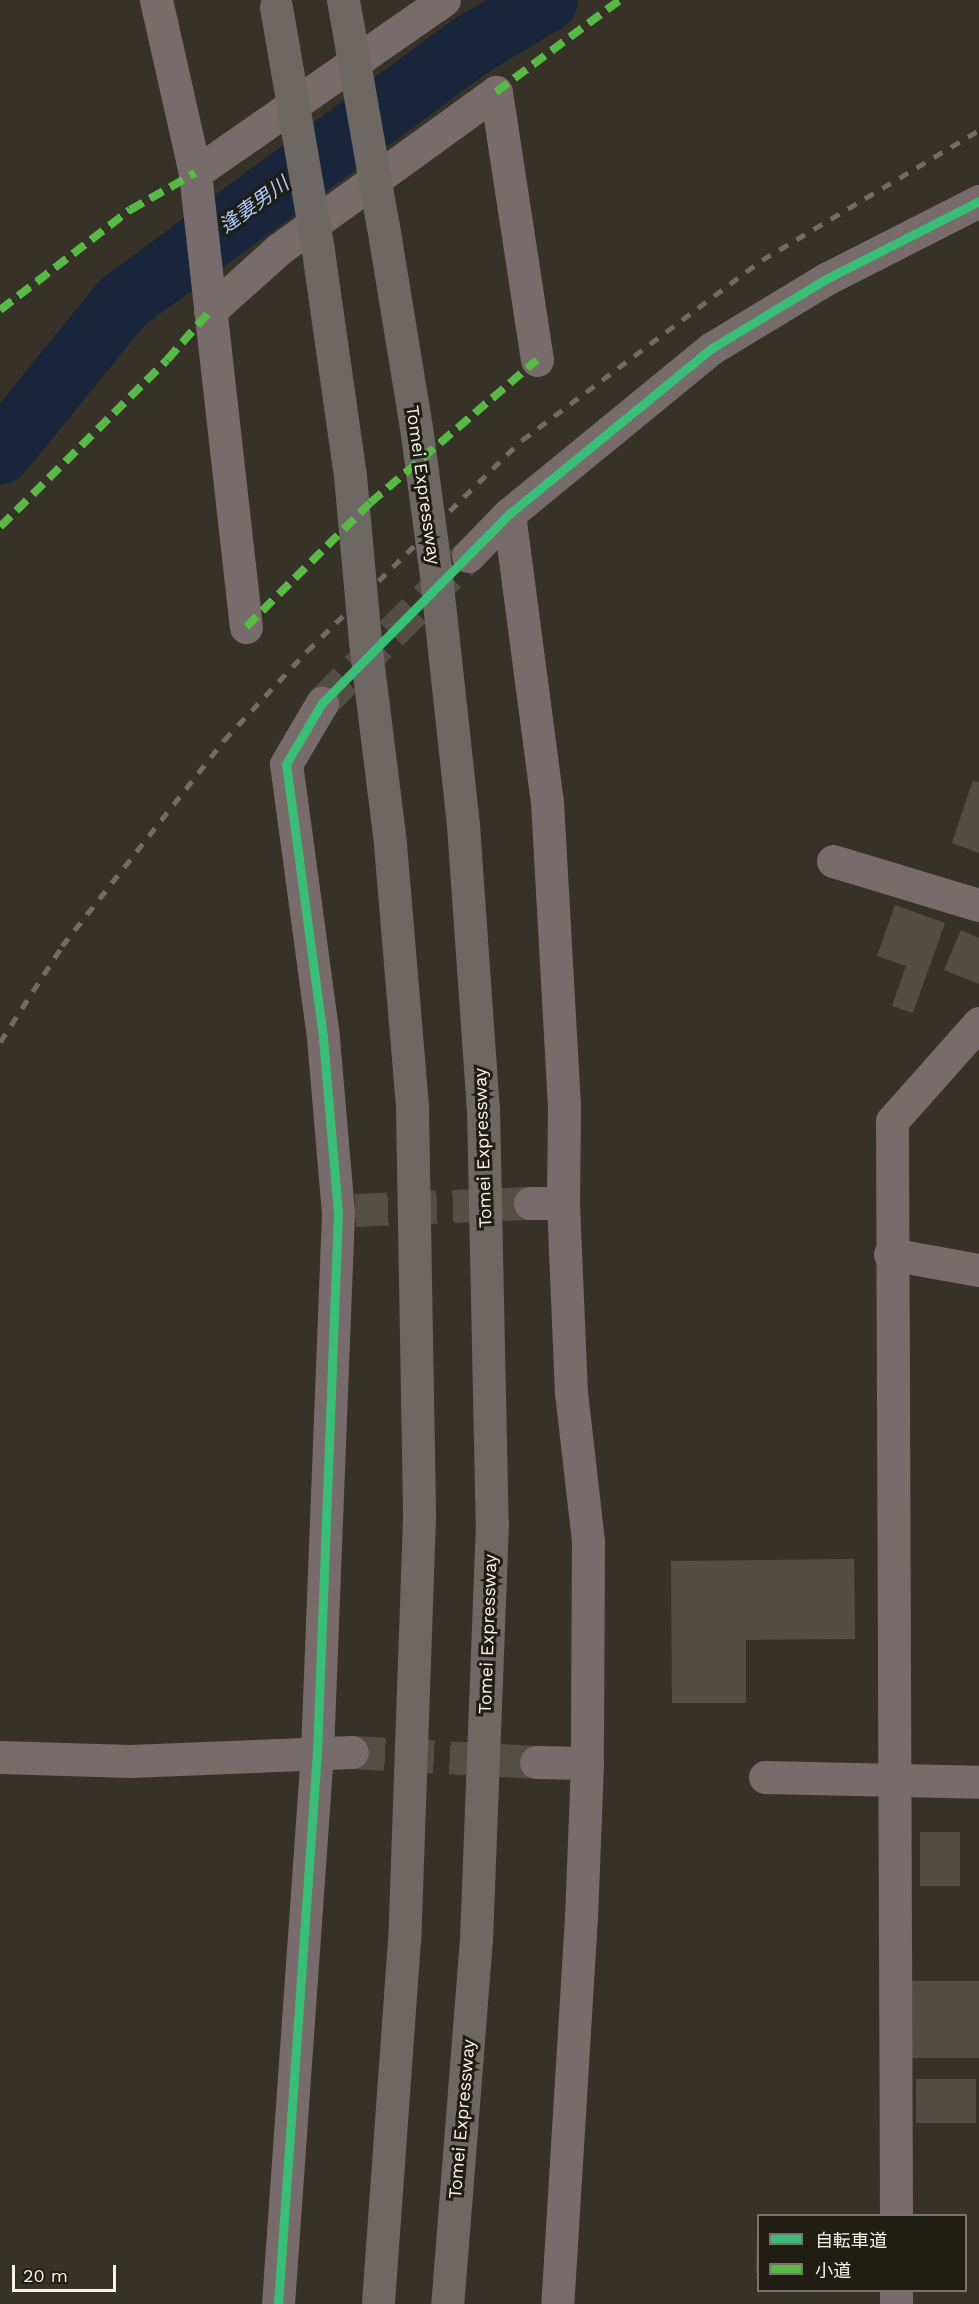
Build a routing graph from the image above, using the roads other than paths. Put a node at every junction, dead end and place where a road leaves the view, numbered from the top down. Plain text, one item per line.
1 (156, 0) edge
2 (344, 0) edge
3 (444, 0) edge
4 (275, 3) edge
5 (195, 181) junction
6 (979, 201) edge
7 (208, 300) junction
8 (537, 360) dead end
9 (509, 514) junction
10 (468, 556) tunnel mouth
11 (246, 627) dead end
12 (322, 703) tunnel mouth
13 (833, 861) dead end
14 (979, 905) edge
15 (979, 1023) edge
16 (530, 1203) tunnel mouth
17 (563, 1203) junction
18 (890, 1254) junction
19 (979, 1270) edge
20 (317, 1752) junction
21 (352, 1752) tunnel mouth
22 (0, 1757) edge
23 (536, 1762) tunnel mouth
24 (587, 1763) junction
25 (765, 1777) dead end
26 (898, 1780) junction
27 (979, 1782) edge
28 (896, 2214) edge
29 (278, 2304) edge
30 (378, 2304) edge
31 (447, 2304) edge
32 (557, 2304) edge

1 - 5 street
2 - 31 highway, Tomei Expressway, bridge
3 - 5 street
4 - 30 highway, bridge
5 - 7 street
6 - 9 street
7 - 8 street
7 - 11 street
9 - 10 street
9 - 17 street
12 - 20 street
13 - 14 street
15 - 18 street
16 - 17 street
17 - 24 street
18 - 19 street
18 - 26 street
20 - 21 street
20 - 22 street
20 - 29 street
23 - 24 street
24 - 32 street
25 - 26 street
26 - 27 street
26 - 28 street

